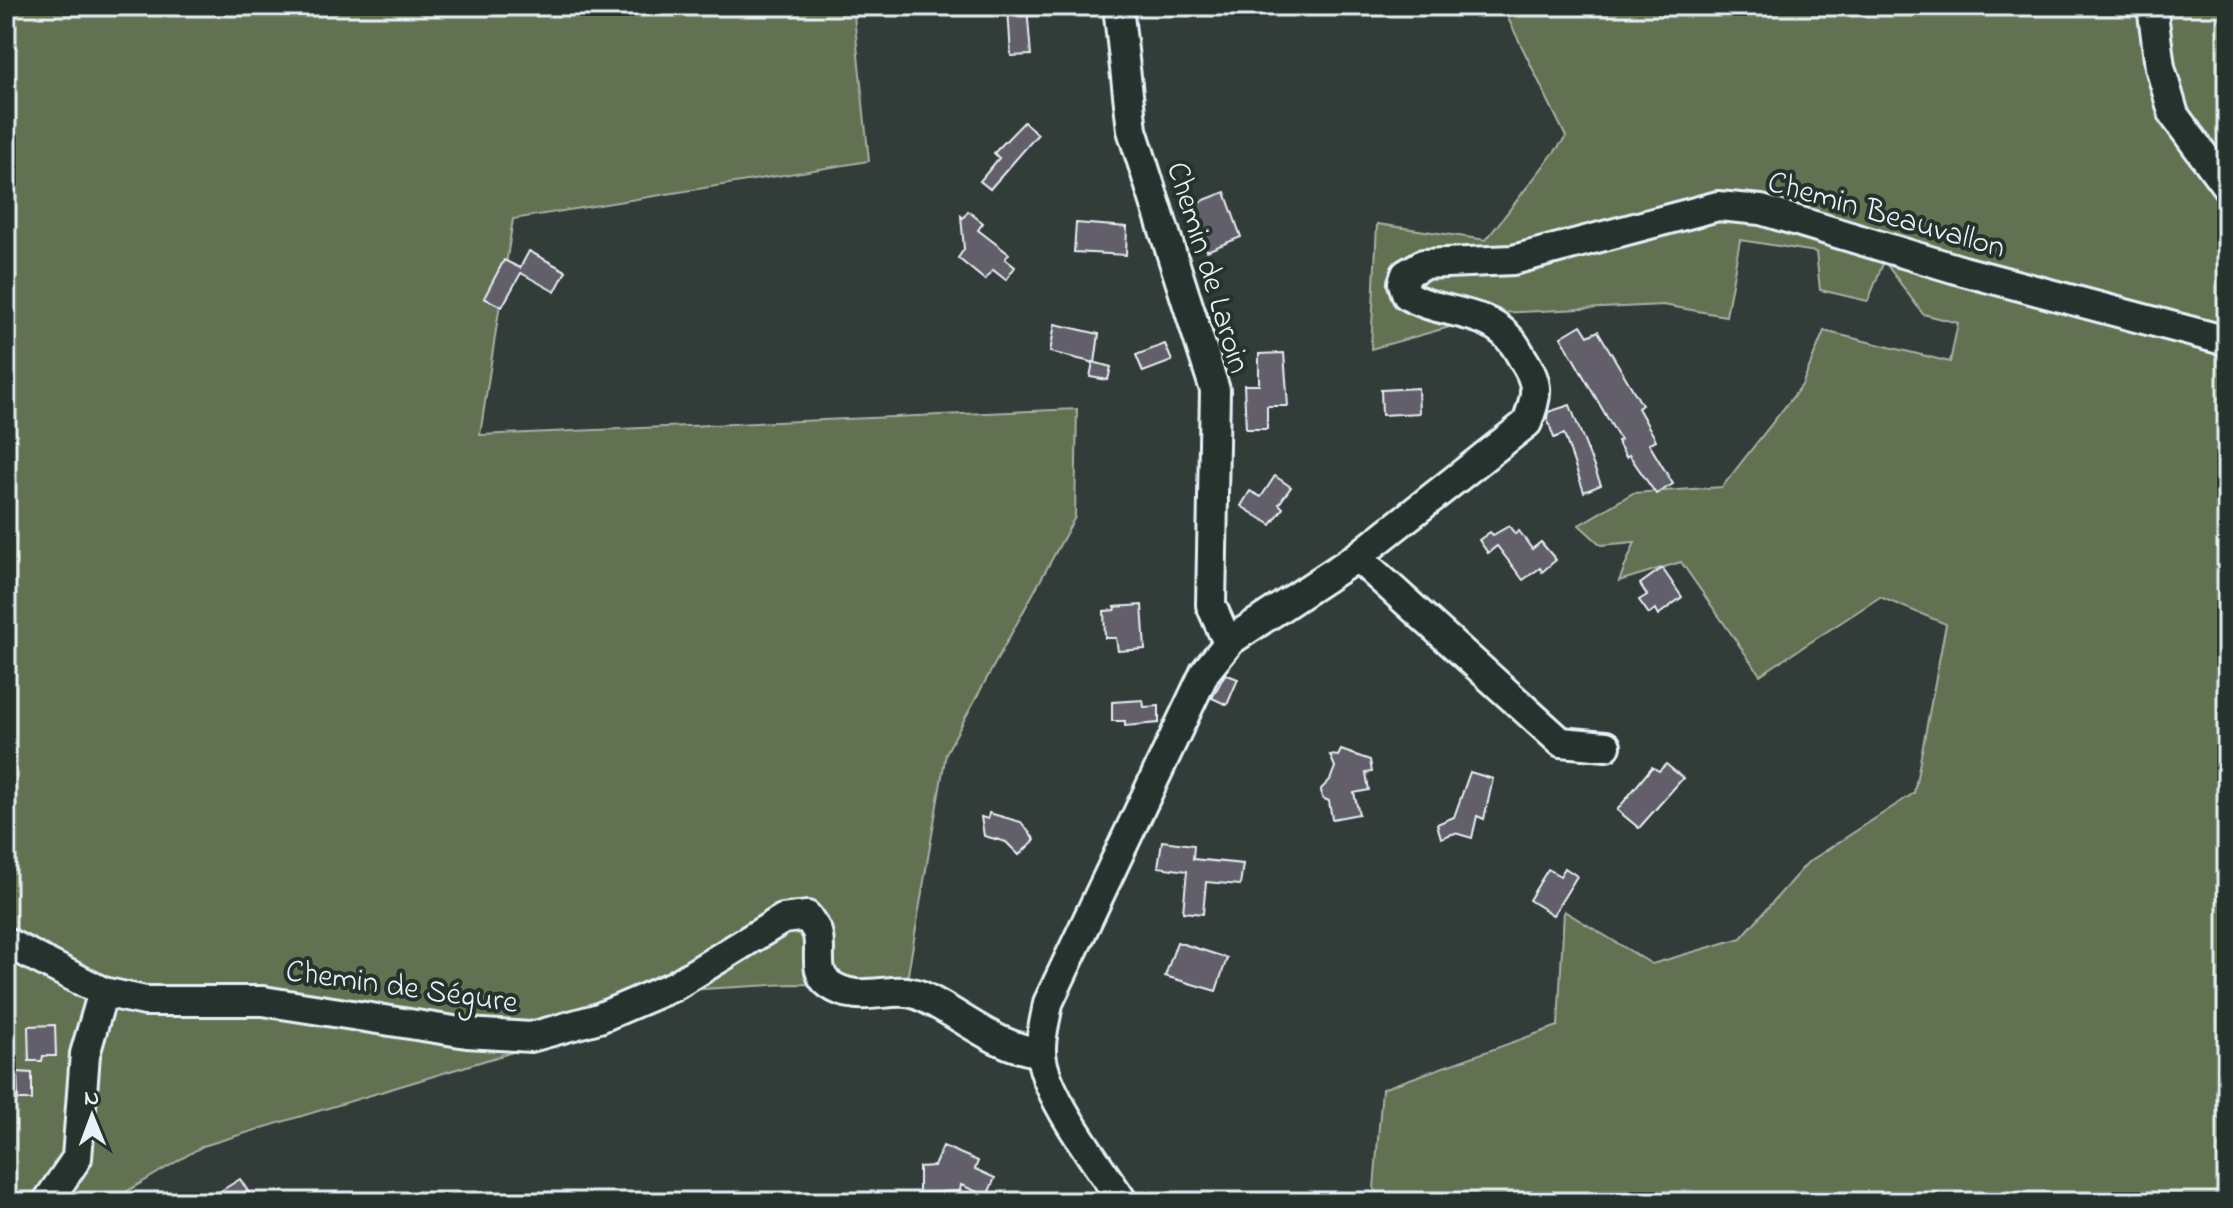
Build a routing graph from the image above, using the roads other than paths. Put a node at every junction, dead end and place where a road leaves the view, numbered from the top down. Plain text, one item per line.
1 (1118, 6) edge
2 (2152, 6) edge
3 (2227, 187) edge
4 (2227, 341) edge
5 (1357, 557) junction
6 (1231, 640) junction
7 (1606, 746) dead end
8 (6, 942) edge
9 (103, 992) junction
10 (1041, 1052) junction
11 (47, 1202) edge
12 (1123, 1202) edge

1 - 6 street, Chemin de Laroin
2 - 3 street
4 - 5 street, Chemin Beauvallon
5 - 6 street, Chemin Beauvallon
5 - 7 street
6 - 10 street, Chemin Beauvallon
8 - 9 street, Chemin de Ségure
9 - 10 street, Chemin de Ségure
9 - 11 street
10 - 12 street

